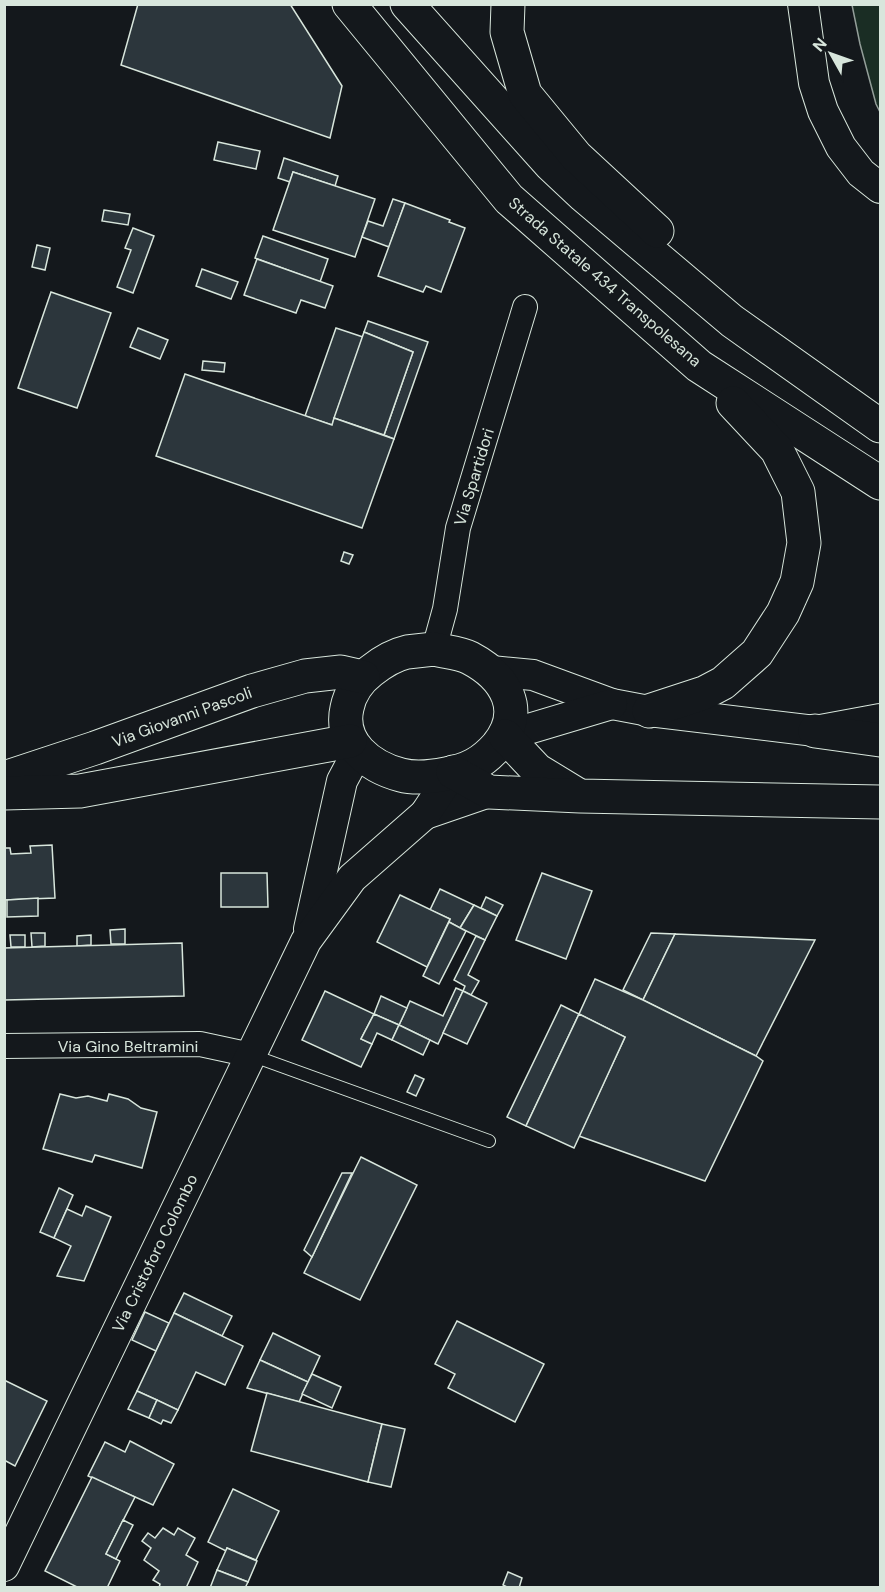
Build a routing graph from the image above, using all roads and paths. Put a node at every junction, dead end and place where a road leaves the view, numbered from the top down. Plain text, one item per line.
1 (349, 4) edge
2 (406, 4) edge
3 (508, 4) edge
4 (803, 4) edge
5 (880, 188) edge
6 (525, 308) dead end
7 (699, 366) junction
8 (880, 426) edge
9 (880, 483) edge
10 (434, 649) junction
11 (491, 671) junction
12 (363, 677) junction
13 (612, 704) junction
14 (649, 711) junction
15 (880, 718) edge
16 (815, 731) junction
17 (505, 736) junction
18 (880, 740) edge
19 (354, 746) junction
20 (452, 773) junction
21 (4, 778) edge
22 (489, 792) junction
23 (4, 794) edge
24 (580, 796) junction
25 (880, 802) edge
26 (425, 814) junction
27 (306, 941) junction
28 (4, 1046) edge
29 (250, 1055) junction
30 (489, 1141) dead end
31 (4, 1566) edge

1 - 7 main road, Strada Statale 434 Transpolesana
2 - 8 main road
3 - 8 main road
4 - 5 street
6 - 10 street, Via Spartidori
7 - 9 main road, Strada Statale 434 Transpolesana
7 - 14 main road
10 - 11 main road
10 - 12 main road
11 - 13 street
11 - 17 main road
12 - 19 main road
12 - 21 main road, Via Giovanni Pascoli
13 - 14 street
13 - 17 street
14 - 16 street
15 - 16 street
16 - 18 main road
17 - 20 main road
17 - 24 main road
19 - 20 main road
19 - 23 main road
19 - 27 street, Via Cristoforo Colombo
20 - 22 main road
20 - 26 street, Via Cristoforo Colombo
22 - 24 main road
22 - 26 street
24 - 25 main road
26 - 27 street, Via Cristoforo Colombo
27 - 29 street, Via Cristoforo Colombo
28 - 29 street, Via Gino Beltramini
29 - 30 lane
29 - 31 street, Via Cristoforo Colombo

